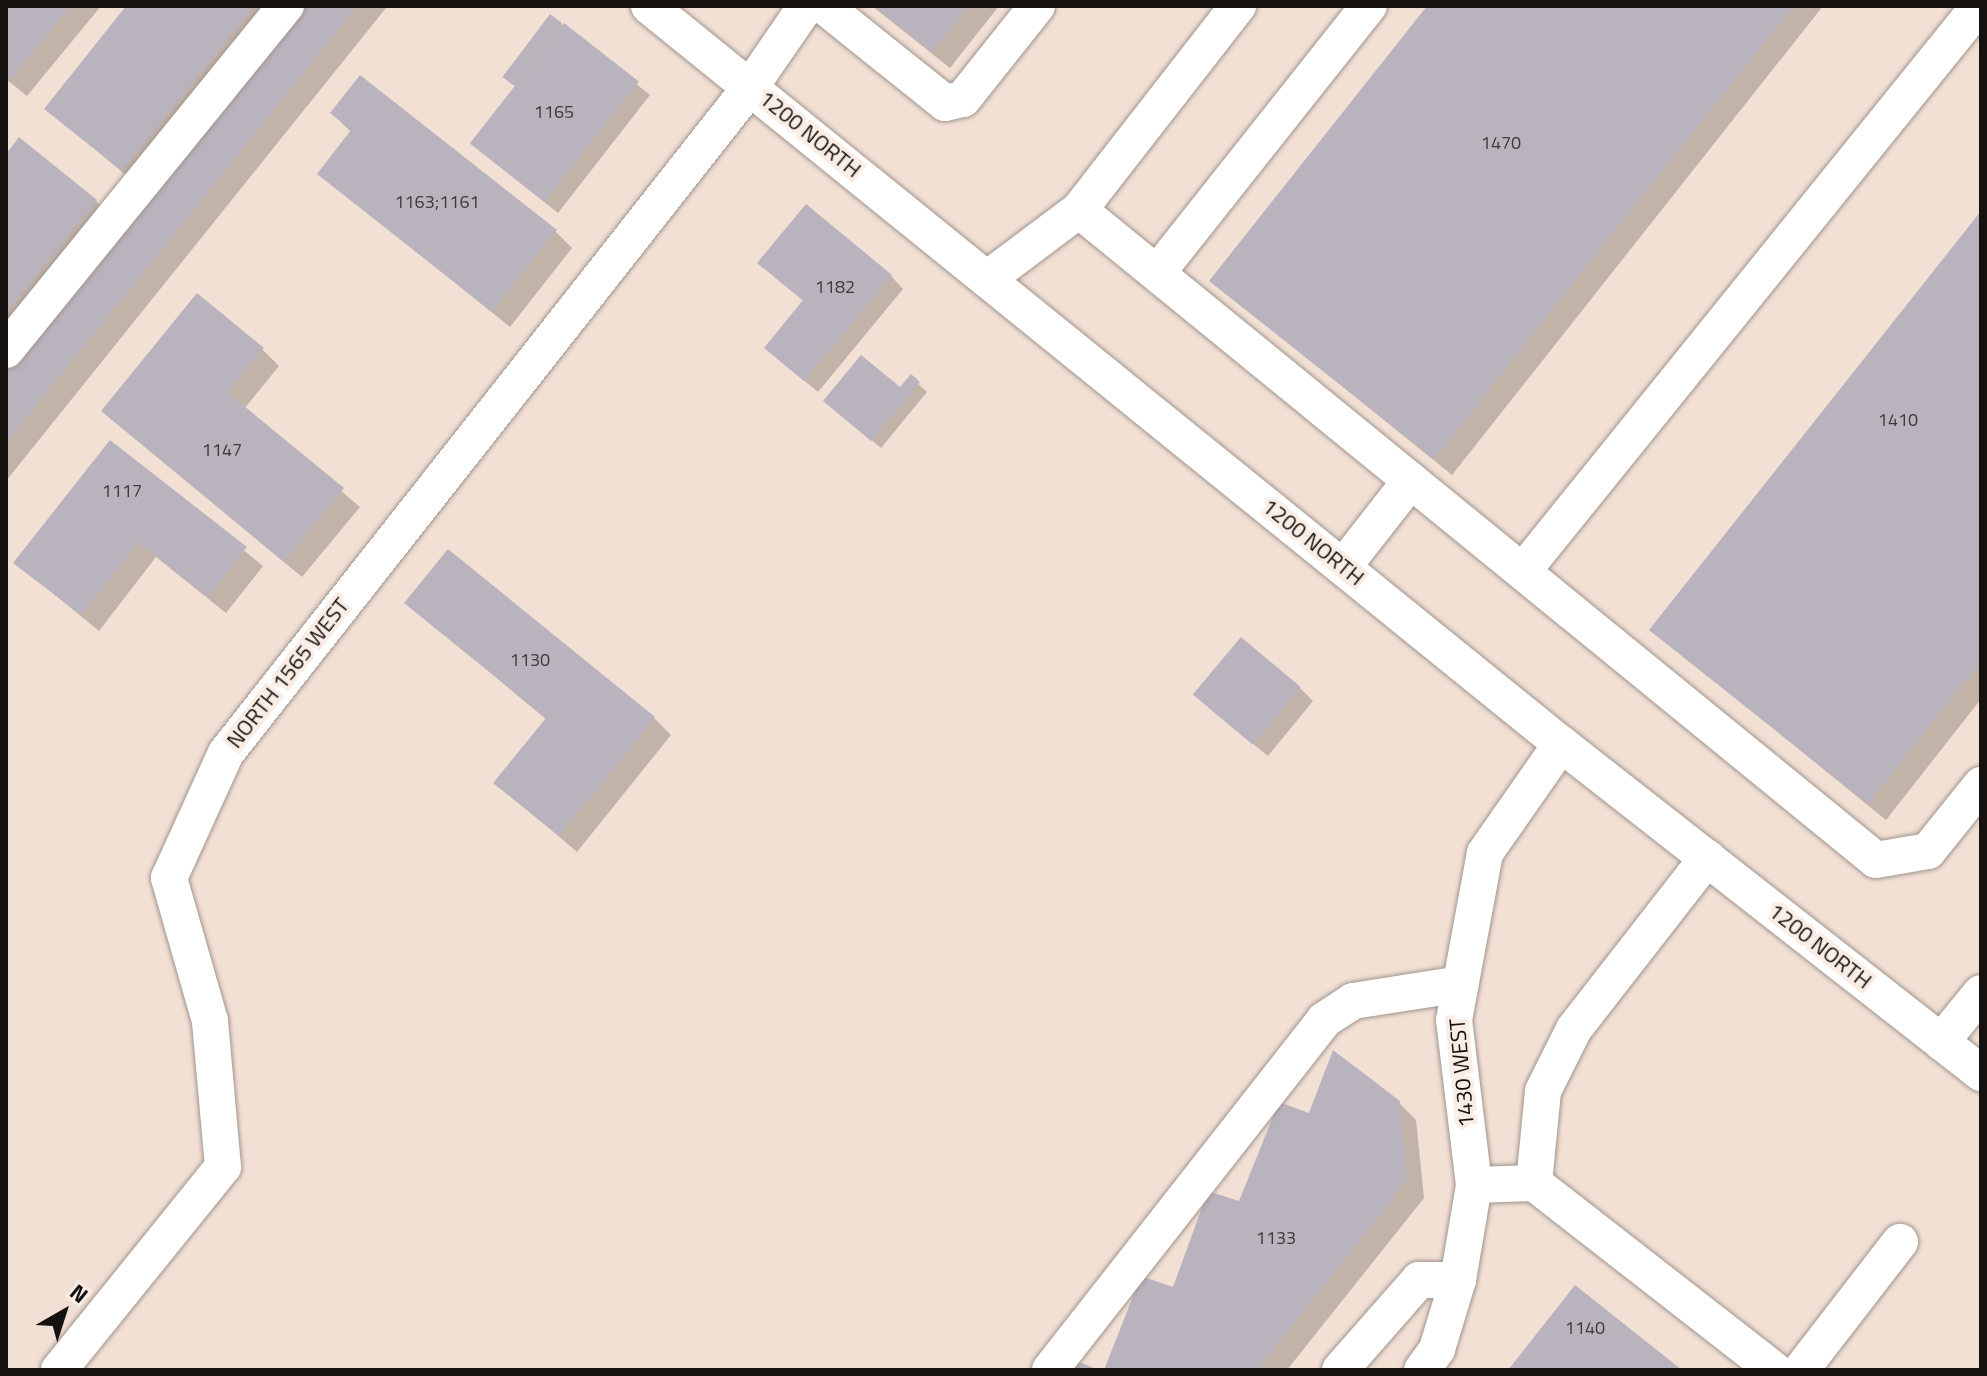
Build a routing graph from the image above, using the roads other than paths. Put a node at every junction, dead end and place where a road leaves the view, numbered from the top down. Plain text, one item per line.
1 (286, 6) edge
2 (649, 6) edge
3 (806, 6) edge
4 (824, 6) edge
5 (1037, 6) edge
6 (1238, 6) edge
7 (1369, 6) edge
8 (1979, 6) edge
9 (751, 86) junction
10 (1079, 210) junction
11 (1157, 273) junction
12 (987, 279) junction
13 (6, 350) edge
14 (1411, 480) junction
15 (1343, 567) junction
16 (1523, 571) junction
17 (1561, 744) junction
18 (1981, 785) edge
19 (1707, 858) junction
20 (1461, 984) junction
21 (1981, 993) edge
22 (1941, 1042) junction
23 (1981, 1073) edge
24 (1534, 1183) junction
25 (1474, 1185) junction
26 (1900, 1242) dead end
27 (1458, 1280) junction
28 (59, 1370) edge
29 (1050, 1370) edge
30 (1340, 1370) edge
31 (1422, 1370) edge
32 (1774, 1370) edge
33 (1801, 1370) edge

1 - 13 street
2 - 9 street, 1200 NORTH
3 - 9 street, NORTH 1565 WEST
4 - 5 street
6 - 10 street
7 - 11 street
8 - 16 street
9 - 12 street, 1200 NORTH
9 - 28 street, NORTH 1565 WEST
10 - 11 street
10 - 12 street
11 - 14 street
12 - 15 street, 1200 NORTH
14 - 15 street
14 - 16 street
15 - 17 street, 1200 NORTH
16 - 18 street
17 - 19 street, 1200 NORTH
17 - 20 street, 1430 WEST
19 - 22 street, 1200 NORTH
19 - 24 street
20 - 25 street, 1430 WEST
20 - 29 street
21 - 22 street
22 - 23 street, 1200 NORTH
24 - 25 street
24 - 32 street
25 - 27 street, 1430 WEST
26 - 33 street
27 - 30 street
27 - 31 street, 1430 WEST

